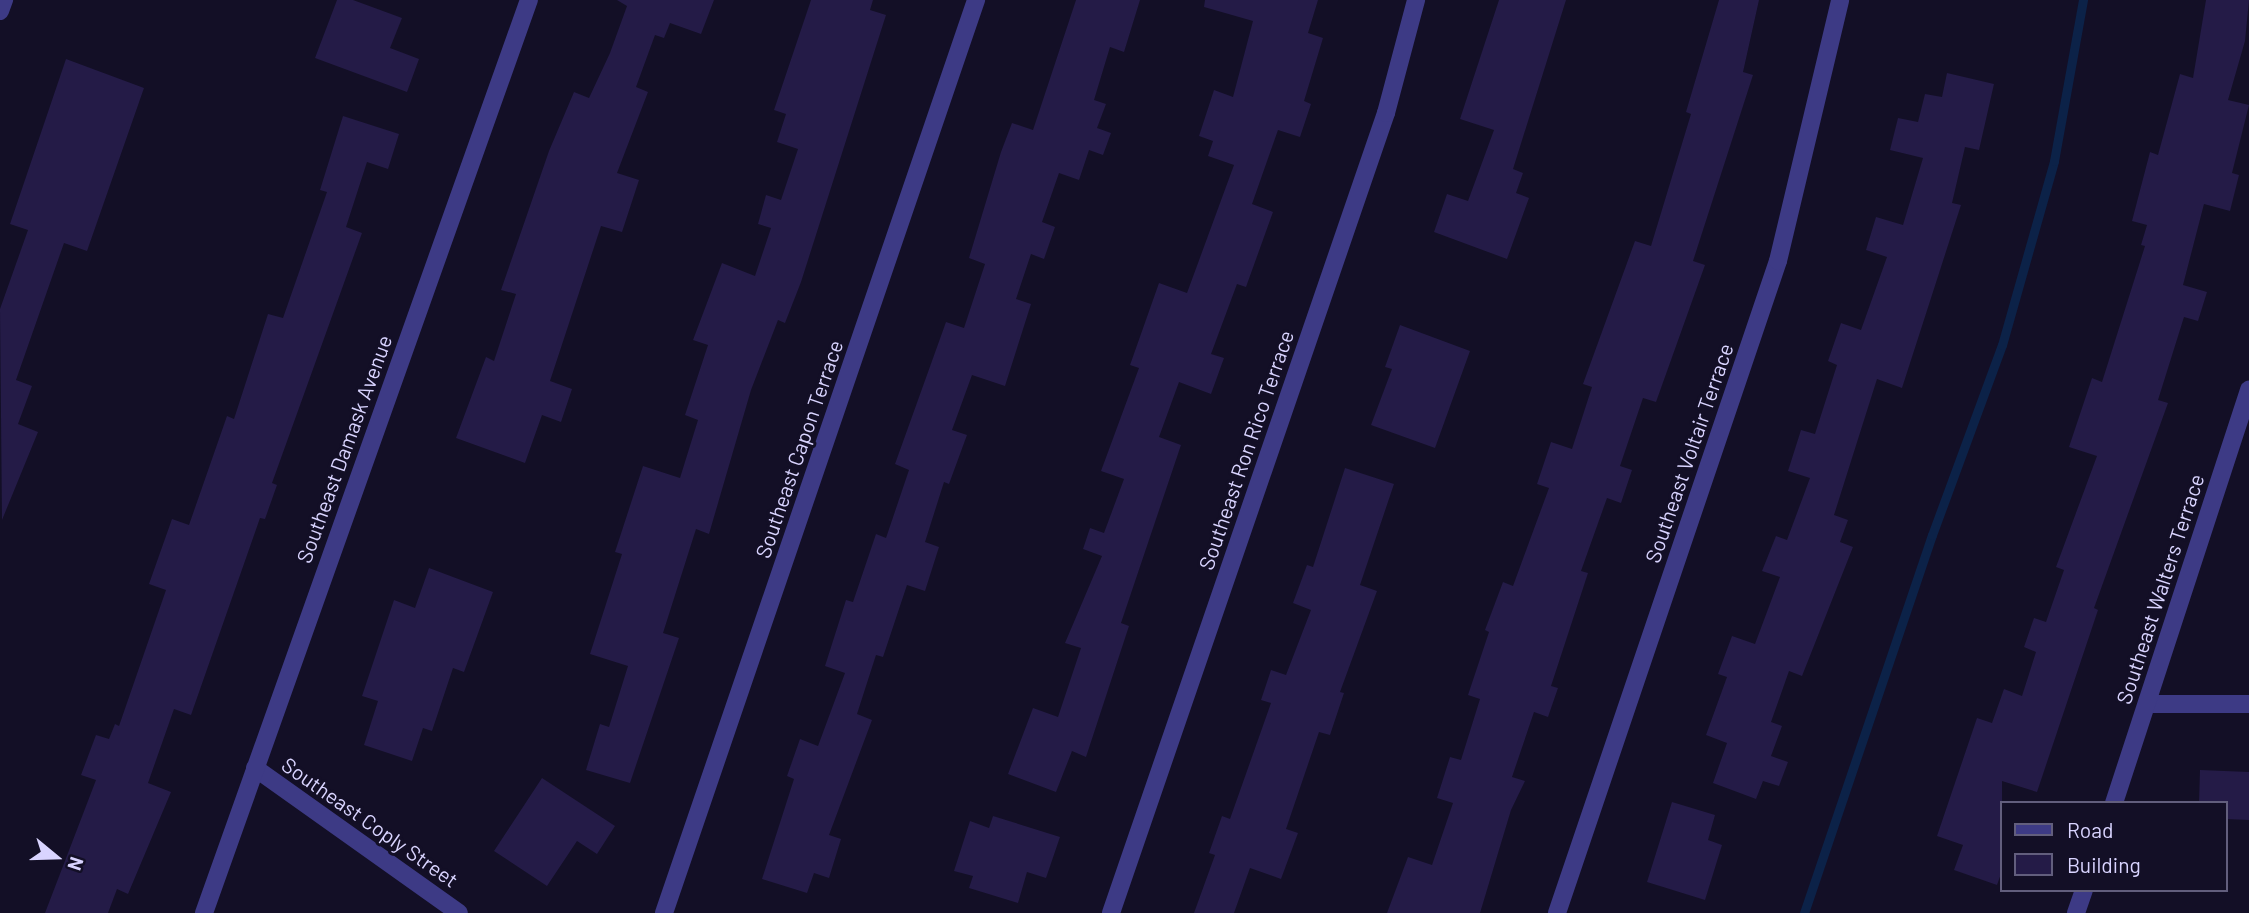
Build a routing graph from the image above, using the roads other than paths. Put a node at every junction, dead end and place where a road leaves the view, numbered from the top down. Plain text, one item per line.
1 (4, 0) edge
2 (529, 0) edge
3 (976, 0) edge
4 (1416, 0) edge
5 (1840, 0) edge
6 (0, 11) edge
7 (2249, 390) edge
8 (2147, 704) junction
9 (2249, 704) edge
10 (255, 768) junction
11 (2115, 801) edge
12 (2083, 892) edge
13 (204, 913) edge
14 (459, 913) edge
15 (664, 913) edge
16 (1111, 913) edge
17 (1557, 913) edge
18 (2076, 913) edge

1 - 6 street
2 - 10 street, Southeast Damask Avenue
3 - 15 street, Southeast Capon Terrace
4 - 16 street, Southeast Ron Rico Terrace
5 - 17 street, Southeast Voltair Terrace
7 - 8 street, Southeast Walters Terrace
8 - 9 street
8 - 11 street, Southeast Walters Terrace
10 - 13 street, Southeast Damask Avenue
10 - 14 street, Southeast Coply Street
12 - 18 street

